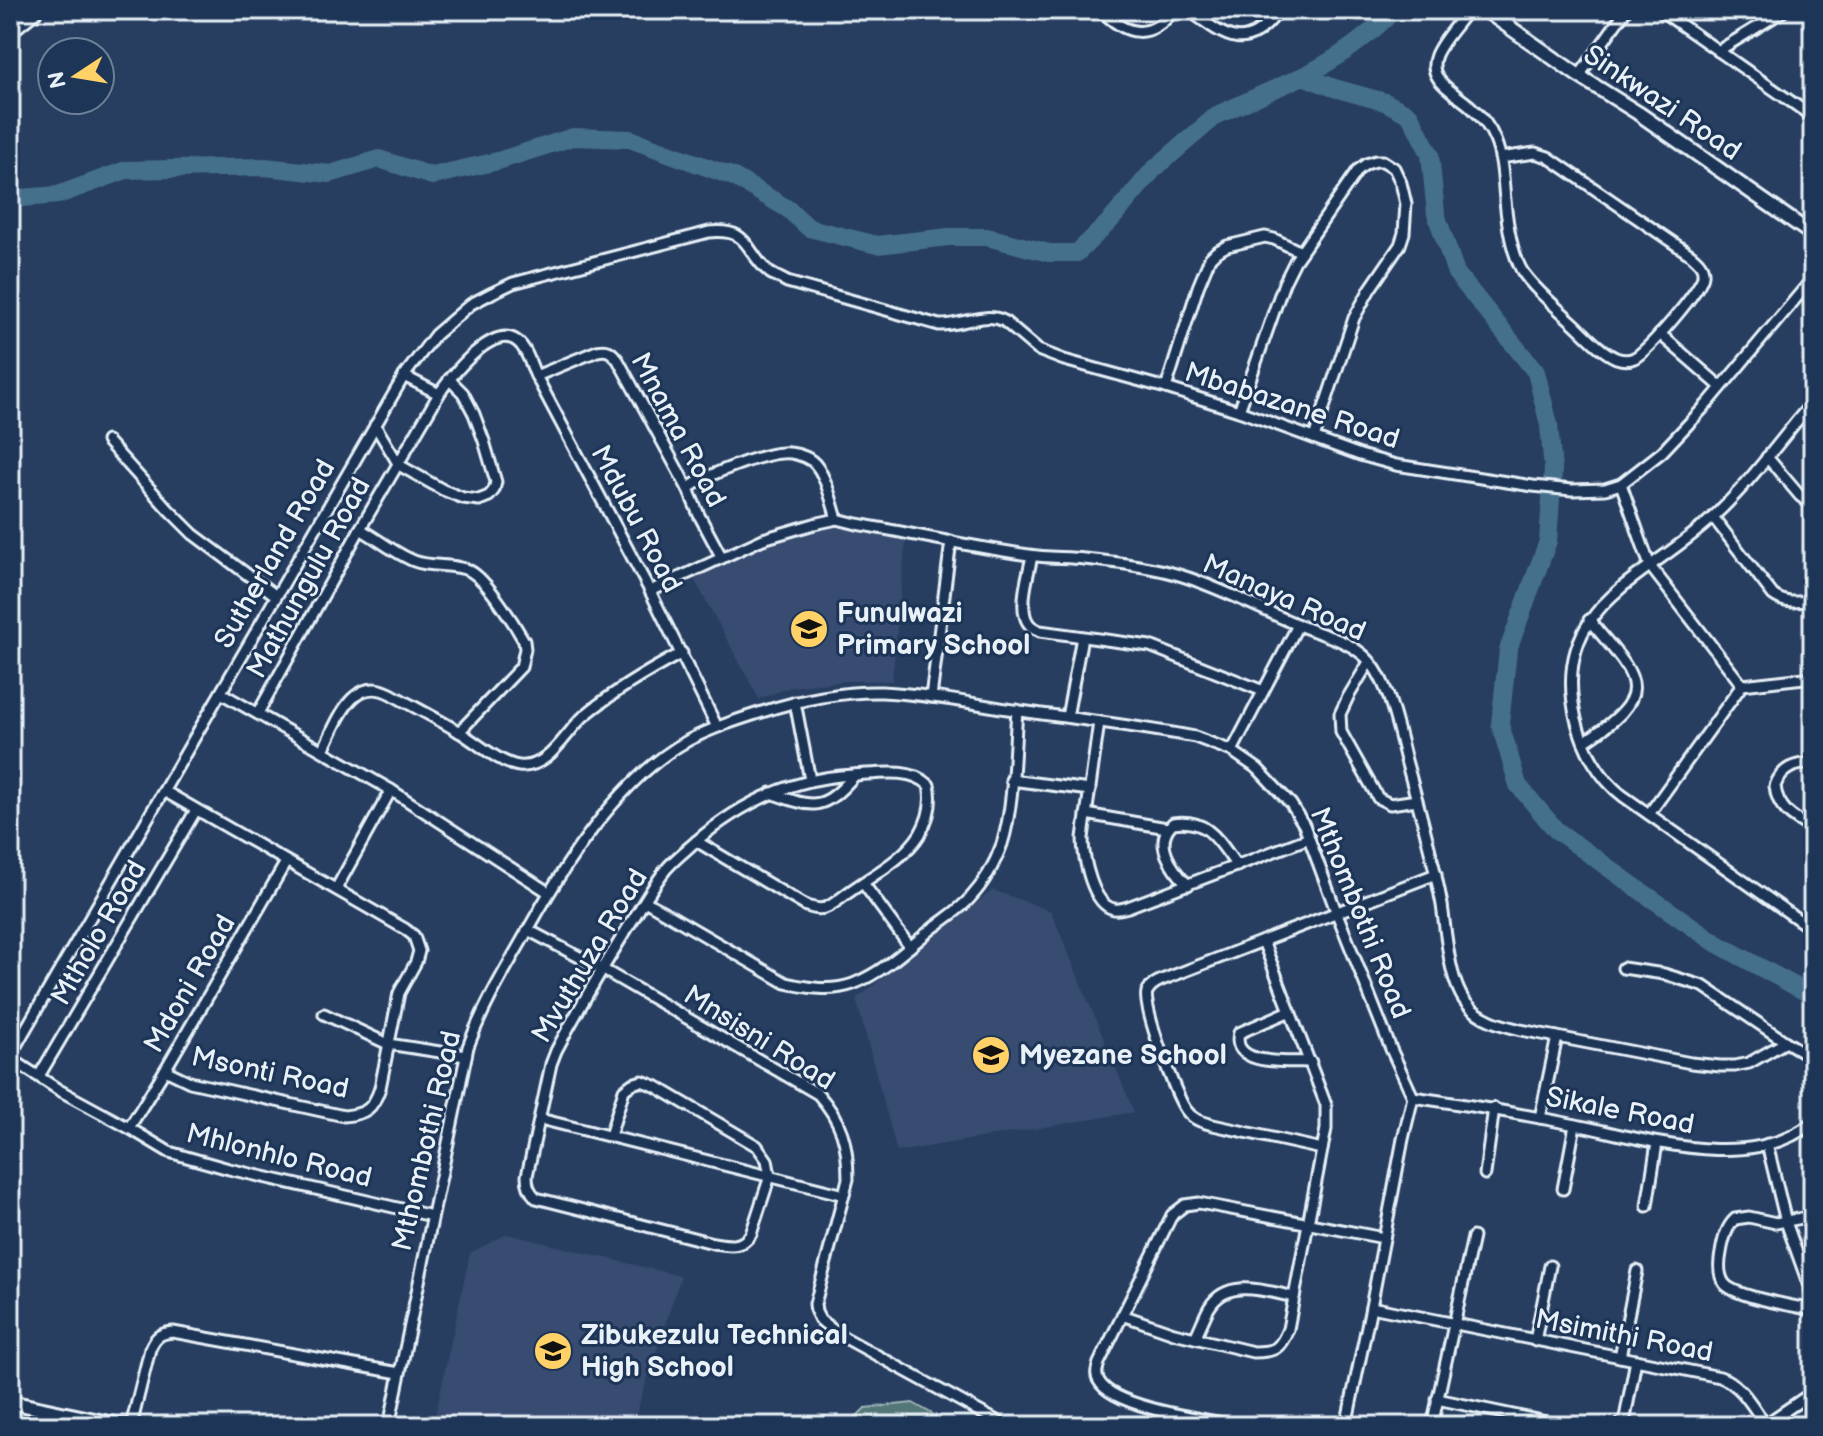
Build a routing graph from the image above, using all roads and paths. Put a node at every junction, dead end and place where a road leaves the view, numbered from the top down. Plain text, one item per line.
1 (35, 10) edge
2 (1101, 10) edge
3 (1174, 10) edge
4 (1189, 10) edge
5 (1279, 10) edge
6 (1468, 10) edge
7 (1485, 10) edge
8 (1626, 10) edge
9 (1660, 10) edge
10 (1785, 10) edge
11 (10, 30) edge
12 (1718, 51) junction
13 (1579, 76) junction
14 (1813, 117) edge
15 (1500, 158) junction
16 (709, 232) joint
17 (1812, 234) edge
18 (1301, 252) junction
19 (1811, 282) edge
20 (1660, 334) junction
21 (509, 338) joint
22 (404, 376) junction
23 (536, 376) junction
24 (449, 379) junction
25 (1721, 387) junction
26 (1166, 388) junction
27 (439, 394) junction
28 (1813, 404) edge
29 (1239, 411) junction
30 (375, 425) junction
31 (1314, 438) junction
32 (107, 441) dead end
33 (1767, 457) junction
34 (399, 465) junction
35 (1621, 484) junction
36 (688, 489) junction
37 (1813, 506) edge
38 (1713, 517) junction
39 (837, 519) junction
40 (360, 529) junction
41 (951, 541) junction
42 (1032, 556) junction
43 (722, 558) junction
44 (1650, 566) junction
45 (650, 591) junction
46 (275, 595) junction
47 (1813, 600) edge
48 (1589, 620) junction
49 (1298, 625) junction
50 (1082, 637) junction
51 (682, 653) junction
52 (1369, 662) junction
53 (1813, 677) edge
54 (1742, 685) junction
55 (1263, 691) junction
56 (221, 693) junction
57 (931, 697) junction
58 (795, 702) junction
59 (1017, 710) junction
60 (258, 713) junction
61 (1067, 717) junction
62 (1099, 722) junction
63 (717, 727) junction
64 (459, 732) junction
65 (1584, 742) junction
66 (323, 750) junction
67 (1232, 751) junction
68 (1813, 763) edge
69 (855, 775) junction
70 (810, 780) junction
71 (1011, 780) junction
72 (391, 790) junction
73 (1090, 790) junction
74 (164, 791) junction
75 (771, 793) junction
76 (1417, 800) junction
77 (196, 810) junction
78 (1086, 814) junction
79 (1649, 814) junction
80 (1167, 828) junction
81 (1813, 829) edge
82 (1309, 838) junction
83 (696, 841) junction
84 (286, 862) junction
85 (1237, 866) junction
86 (1436, 874) junction
87 (863, 883) junction
88 (1188, 885) junction
89 (336, 889) junction
90 (548, 892) junction
91 (645, 901) junction
92 (1336, 911) junction
93 (528, 930) junction
94 (1813, 930) edge
95 (1263, 941) junction
96 (910, 947) junction
97 (1623, 968) dead end
98 (602, 969) junction
99 (1290, 1011) junction
100 (324, 1014) dead end
101 (1557, 1037) junction
102 (1786, 1042) junction
103 (388, 1044) junction
104 (466, 1056) junction
105 (10, 1057) edge
106 (1813, 1058) edge
107 (1311, 1062) junction
108 (165, 1070) junction
109 (39, 1076) junction
110 (1413, 1097) junction
111 (1494, 1108) junction
112 (1540, 1118) junction
113 (540, 1119) junction
114 (1813, 1122) edge
115 (1575, 1125) junction
116 (129, 1128) junction
117 (610, 1136) junction
118 (1657, 1143) junction
119 (1767, 1144) junction
120 (1322, 1149) junction
121 (1485, 1174) dead end
122 (770, 1176) junction
123 (1563, 1189) dead end
124 (844, 1195) junction
125 (1647, 1206) dead end
126 (432, 1216) junction
127 (1813, 1216) edge
128 (1786, 1222) junction
129 (1307, 1224) junction
130 (1473, 1237) dead end
131 (1384, 1238) junction
132 (1550, 1266) dead end
133 (1637, 1271) dead end
134 (1294, 1297) junction
135 (1813, 1297) edge
136 (1371, 1307) junction
137 (1813, 1310) edge
138 (1122, 1315) junction
139 (1454, 1324) junction
140 (1195, 1338) junction
141 (1535, 1341) junction
142 (1620, 1357) junction
143 (1636, 1360) junction
144 (399, 1373) junction
145 (1813, 1392) edge
146 (1437, 1399) junction
147 (10, 1402) edge
148 (1510, 1414) junction
149 (1764, 1425) edge
150 (123, 1426) edge
151 (131, 1426) edge
152 (389, 1426) edge
153 (1006, 1426) edge
154 (1240, 1426) edge
155 (1346, 1426) edge
156 (1432, 1426) edge
157 (1509, 1426) edge
158 (1565, 1426) edge
159 (1618, 1426) edge

1 - 11 main road
2 - 3 street
4 - 5 street
6 - 15 street
7 - 13 street, Sinkwazi Road
8 - 13 street
9 - 12 street
10 - 12 street
12 - 14 street
13 - 17 street, Sinkwazi Road
15 - 20 street
15 - 20 street
16 - 22 street, Sutherland Road
16 - 26 street, Mbabazane Road
17 - 19 street
18 - 26 street
18 - 29 street
18 - 31 street
19 - 25 street, Mbabazane Road
20 - 25 street
21 - 23 street, Mdubu Road
21 - 24 street, Mathungulu Road
22 - 27 street
22 - 30 street, Sutherland Road
23 - 36 street, Mnama Road
23 - 45 street, Mdubu Road
24 - 27 street, Mathungulu Road
24 - 34 street, Mathungulu Road
25 - 35 street, Mbabazane Road
26 - 29 street, Mbabazane Road
27 - 34 street, Mathungulu Road
28 - 33 street
29 - 31 street, Mbabazane Road
30 - 34 street
30 - 46 street, Sutherland Road
31 - 35 street, Mbabazane Road
32 - 46 street
33 - 37 street
33 - 38 street
34 - 40 street, Mathungulu Road
35 - 44 street
36 - 39 street
36 - 43 street, Mnama Road
38 - 44 street
38 - 47 street
39 - 41 street, Manaya Road
39 - 43 street, Manaya Road
40 - 60 street, Mathungulu Road
40 - 64 street
41 - 42 street, Manaya Road
41 - 57 street
42 - 49 street, Manaya Road
42 - 50 street
43 - 45 street, Manaya Road
44 - 48 street
44 - 54 street
45 - 51 street, Mdubu Road
46 - 56 street, Sutherland Road
48 - 65 street
48 - 65 street
49 - 52 street, Manaya Road
49 - 55 street
50 - 55 street
50 - 61 street
51 - 63 street, Mdubu Road
51 - 64 street
52 - 76 street, Manaya Road
52 - 76 street
53 - 54 street
54 - 79 street
55 - 67 street
56 - 60 street
56 - 74 street, Sutherland Road
57 - 58 street, Mthombothi Road
57 - 59 street, Mthombothi Road
58 - 63 street, Mthombothi Road
58 - 70 street
59 - 61 street, Mthombothi Road
59 - 71 street
60 - 66 street
61 - 62 street, Mthombothi Road
62 - 67 street, Mthombothi Road
62 - 73 street
63 - 90 street, Mthombothi Road
64 - 66 street
65 - 79 street
66 - 72 street
67 - 82 street, Mthombothi Road
68 - 81 street
69 - 70 street, Mvuthuza Road
69 - 75 street
69 - 87 street, Mvuthuza Road
70 - 75 street, Mvuthuza Road
71 - 73 street
71 - 96 street
72 - 89 street
72 - 90 street
73 - 78 street
74 - 77 street, Msonti Road
74 - 105 street, Sutherland Road
75 - 83 street, Mvuthuza Road
76 - 86 street, Manaya Road
77 - 84 street, Msonti Road
77 - 109 street, Mtholo Road
78 - 80 street
78 - 88 street
79 - 94 street
80 - 85 street
80 - 88 street
82 - 85 street
82 - 92 street, Mthombothi Road
83 - 87 street
83 - 91 street, Mvuthuza Road
84 - 89 street, Msonti Road
84 - 108 street, Mdoni Road
85 - 88 street
86 - 92 street
86 - 101 street, Manaya Road
87 - 96 street
89 - 103 street, Msonti Road
90 - 93 street, Mthombothi Road
91 - 96 street
91 - 98 street, Mvuthuza Road
92 - 95 street
92 - 110 street, Mthombothi Road
93 - 98 street, Mnsisni Road
93 - 104 street, Mthombothi Road
95 - 99 street
95 - 120 street
97 - 102 street
98 - 113 street, Mvuthuza Road
98 - 124 street, Mnsisni Road
99 - 107 street
99 - 107 street
100 - 103 street
101 - 102 street, Manaya Road
101 - 112 street
102 - 106 street
103 - 104 street
103 - 108 street, Msonti Road
104 - 126 street, Mthombothi Road
105 - 109 street, Mhlonhlo Road
107 - 120 street
108 - 116 street, Mdoni Road
109 - 116 street, Mhlonhlo Road
110 - 111 street, Sikale Road
110 - 131 street
111 - 112 street, Sikale Road
111 - 121 street
112 - 115 street, Sikale Road
113 - 117 street
113 - 122 street, Mvuthuza Road
114 - 119 street, Sikale Road
115 - 118 street, Sikale Road
115 - 123 street
116 - 126 street, Mhlonhlo Road
117 - 122 street
117 - 122 street
118 - 119 street, Sikale Road
118 - 125 street
119 - 128 street
120 - 129 street
122 - 124 street
124 - 153 street, Mnsisni Road
126 - 144 street, Mthombothi Road
127 - 128 street
128 - 135 street
128 - 137 street
129 - 131 street
129 - 134 street
129 - 138 street
130 - 139 street
131 - 136 street
132 - 141 street
133 - 142 street
134 - 140 street
134 - 140 street
136 - 139 street, Msimithi Road
136 - 155 street
138 - 140 street
138 - 154 street
139 - 141 street, Msimithi Road
139 - 146 street
141 - 142 street, Msimithi Road
142 - 143 street, Msimithi Road
143 - 149 street, Msimithi Road
143 - 159 street
144 - 151 street
144 - 152 street, Mthombothi Road
145 - 149 street
146 - 148 street
146 - 156 street
147 - 150 street
148 - 157 street
148 - 158 street

